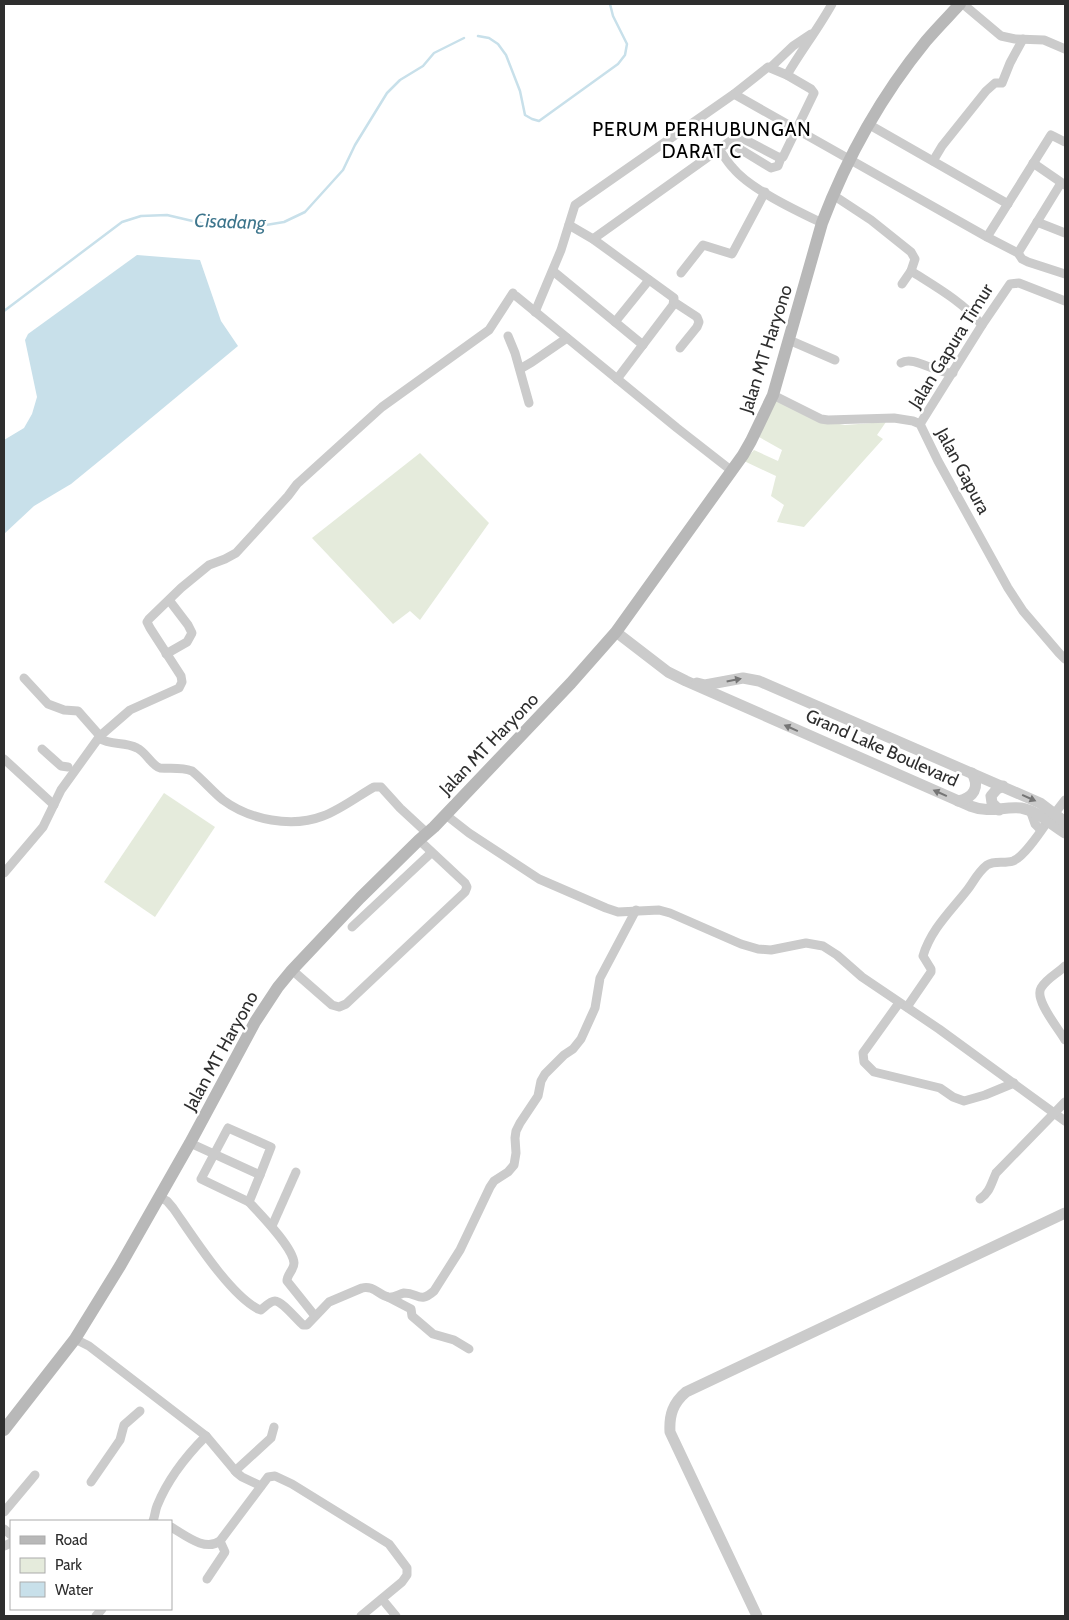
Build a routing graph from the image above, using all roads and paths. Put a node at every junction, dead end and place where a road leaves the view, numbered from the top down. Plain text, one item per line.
1 (832, 4) edge
2 (949, 4) edge
3 (962, 4) edge
4 (813, 32) junction
5 (1023, 39) junction
6 (926, 41) junction
7 (1065, 49) edge
8 (771, 67) junction
9 (787, 75) junction
10 (734, 94) junction
11 (868, 124) junction
12 (797, 129) junction
13 (1065, 142) edge
14 (719, 149) junction
15 (850, 159) junction
16 (933, 161) junction
17 (1034, 163) junction
18 (1063, 184) edge
19 (765, 192) junction
20 (832, 195) junction
21 (1008, 204) junction
22 (822, 222) junction
23 (1037, 222) junction
24 (569, 225) junction
25 (1065, 233) edge
26 (987, 237) junction
27 (592, 239) junction
28 (1018, 253) junction
29 (553, 271) junction
30 (911, 272) junction
31 (681, 273) dead end
32 (1065, 274) edge
33 (649, 280) junction
34 (902, 284) dead end
35 (1065, 301) edge
36 (674, 302) junction
37 (535, 312) junction
38 (615, 322) junction
39 (982, 325) junction
40 (508, 336) dead end
41 (567, 338) junction
42 (789, 340) junction
43 (643, 345) junction
44 (680, 348) dead end
45 (836, 360) dead end
46 (901, 363) dead end
47 (520, 368) junction
48 (953, 373) junction
49 (618, 379) junction
50 (773, 394) junction
51 (529, 403) dead end
52 (920, 424) junction
53 (732, 471) junction
54 (169, 600) junction
55 (616, 632) junction
56 (166, 654) junction
57 (1065, 659) edge
58 (24, 678) dead end
59 (686, 681) junction
60 (99, 737) junction
61 (42, 749) dead end
62 (4, 759) edge
63 (72, 767) junction
64 (972, 773) junction
65 (1003, 786) junction
66 (1065, 800) edge
67 (958, 801) junction
68 (54, 806) junction
69 (999, 810) junction
70 (446, 814) junction
71 (1048, 822) junction
72 (1065, 822) edge
73 (1065, 833) edge
74 (423, 837) junction
75 (431, 853) junction
76 (4, 873) edge
77 (636, 910) junction
78 (352, 927) dead end
79 (1065, 966) edge
80 (292, 970) junction
81 (903, 1005) junction
82 (1065, 1040) edge
83 (1014, 1083) junction
84 (1065, 1102) edge
85 (1055, 1113) junction
86 (1065, 1120) edge
87 (190, 1143) junction
88 (215, 1153) junction
89 (296, 1172) dead end
90 (260, 1175) junction
91 (159, 1197) junction
92 (980, 1199) dead end
93 (249, 1202) junction
94 (1065, 1213) edge
95 (272, 1226) junction
96 (388, 1297) junction
97 (315, 1316) junction
98 (75, 1339) junction
99 (469, 1349) dead end
100 (140, 1411) dead end
101 (274, 1427) dead end
102 (4, 1430) edge
103 (206, 1436) junction
104 (236, 1471) junction
105 (35, 1475) dead end
106 (91, 1482) dead end
107 (261, 1486) junction
108 (4, 1512) edge
109 (156, 1520) edge
110 (172, 1528) edge
111 (220, 1541) junction
112 (207, 1579) dead end
113 (382, 1599) junction
114 (361, 1616) edge
115 (396, 1616) edge
116 (757, 1616) edge

1 - 4 street
2 - 6 main road, Jalan MT Haryono
3 - 5 street
3 - 6 main road, Jalan MT Haryono
4 - 8 street
4 - 9 street
5 - 7 street
5 - 16 street
6 - 11 main road, Jalan MT Haryono
8 - 9 street
8 - 10 street
9 - 12 street
10 - 12 street
10 - 24 street
11 - 15 main road, Jalan MT Haryono
11 - 16 street
12 - 14 street
12 - 15 street
13 - 17 street
14 - 19 street
14 - 27 street
15 - 20 main road, Jalan MT Haryono
15 - 26 street
16 - 21 street
17 - 18 street
17 - 21 street
18 - 23 street
19 - 22 street
19 - 31 street
20 - 22 main road, Jalan MT Haryono
20 - 30 street
21 - 26 street
22 - 42 main road, Jalan MT Haryono
23 - 25 street
23 - 28 street
24 - 27 street
24 - 29 street
26 - 28 street
27 - 33 street
28 - 32 street
29 - 37 street
29 - 38 street
30 - 34 street
30 - 39 street
33 - 36 street
33 - 38 street
35 - 39 street, Jalan Gapura Timur
36 - 43 street
36 - 44 street
37 - 41 street
37 - 54 street
38 - 43 street
39 - 48 street, Jalan Gapura Timur
40 - 47 street
41 - 47 street
41 - 49 street
42 - 45 street
42 - 50 main road, Jalan MT Haryono
43 - 49 street
46 - 48 street
47 - 51 street
48 - 52 street, Jalan Gapura Timur
49 - 53 street
50 - 52 street, Jalan Gapura
50 - 53 main road, Jalan MT Haryono
52 - 57 street, Jalan Gapura
53 - 55 main road, Jalan MT Haryono
54 - 56 street
54 - 56 street
55 - 59 street, Grand Lake Boulevard
55 - 70 main road, Jalan MT Haryono
56 - 60 street
58 - 60 street
59 -> 64 street, Grand Lake Boulevard
67 -> 59 street, Grand Lake Boulevard
60 - 63 street
60 - 74 street
61 - 63 street
62 - 68 street
63 - 68 street
64 - 65 street, Grand Lake Boulevard
64 - 67 street
65 - 69 street
65 -> 71 street, Grand Lake Boulevard
66 - 71 street
67 - 69 street, Grand Lake Boulevard
68 - 76 street
69 - 71 street, Grand Lake Boulevard
70 - 74 main road, Jalan MT Haryono
70 - 77 street
71 - 72 street, Grand Lake Boulevard
71 - 73 street, Grand Lake Boulevard
71 - 81 street
74 - 75 street
74 - 80 main road, Jalan MT Haryono
75 - 78 street
75 - 80 street
77 - 81 street
77 - 96 street
79 - 82 street
80 - 87 main road, Jalan MT Haryono
81 - 83 street
81 - 83 street
83 - 85 street
84 - 85 street
85 - 86 street
85 - 92 street
87 - 88 street
87 - 91 main road, Jalan MT Haryono
88 - 90 street
88 - 90 street
88 - 93 street
89 - 95 street
90 - 93 street
91 - 97 street
91 - 98 main road, Jalan MT Haryono
93 - 95 street
94 - 116 street
95 - 97 street
96 - 97 street
96 - 99 street
98 - 102 main road, Jalan MT Haryono
98 - 103 street
100 - 106 street
101 - 104 street
103 - 104 street
103 - 109 street
104 - 107 street
105 - 108 street
107 - 111 street
107 - 113 street
110 - 111 street
111 - 112 street
113 - 114 street
113 - 115 street

